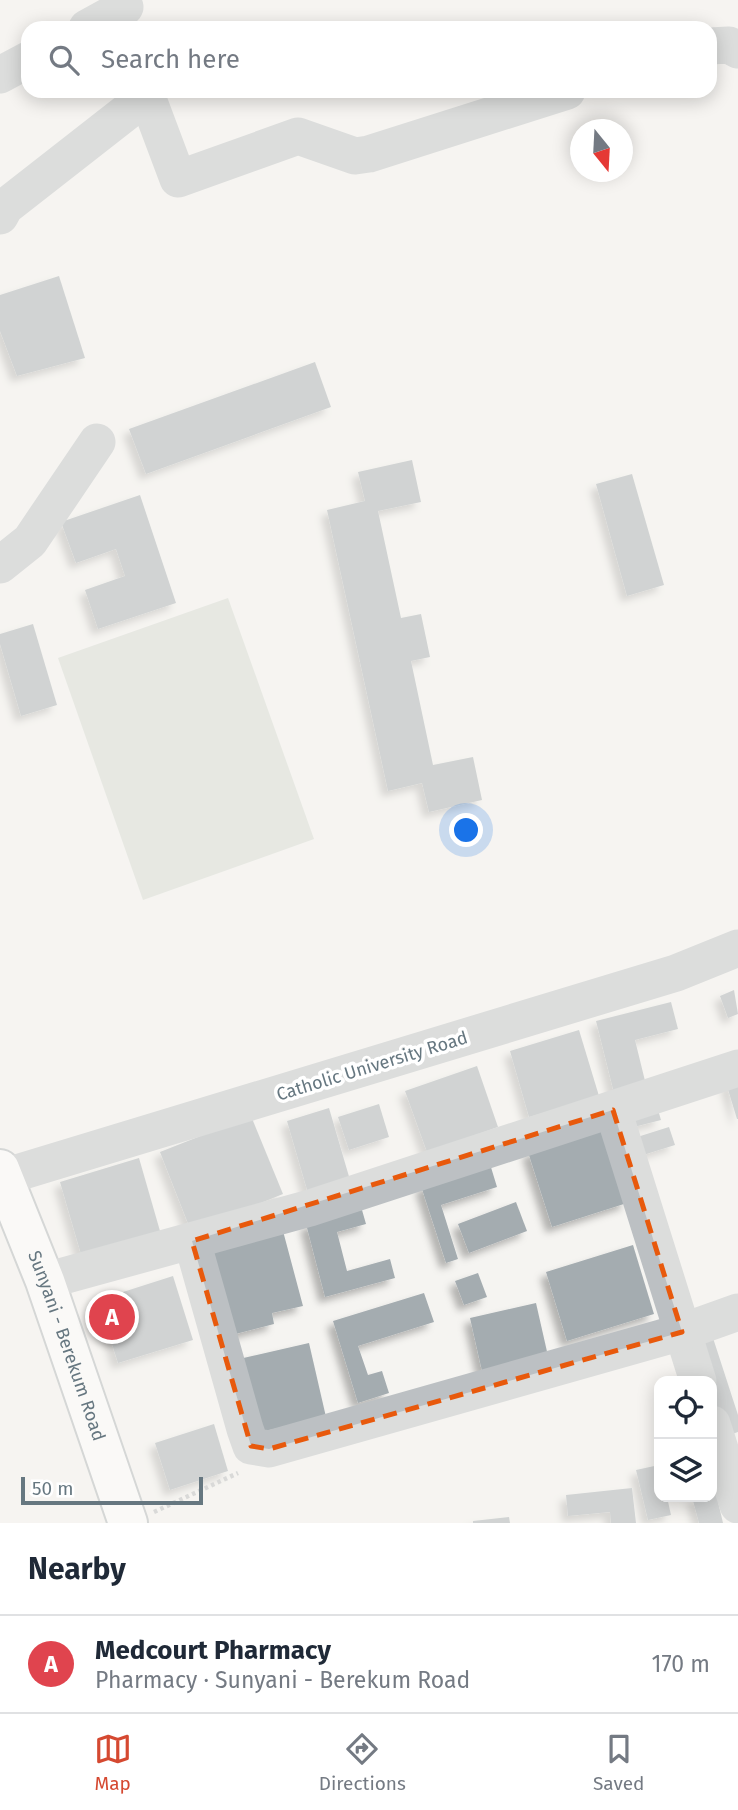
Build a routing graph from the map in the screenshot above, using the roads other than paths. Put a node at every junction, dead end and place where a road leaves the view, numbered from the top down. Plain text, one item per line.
1 (126, 12) edge
2 (104, 21) edge
3 (717, 46) edge
4 (738, 50) edge
5 (21, 64) edge
6 (0, 75) edge
7 (141, 98) edge
8 (147, 98) edge
9 (545, 98) edge
10 (0, 216) edge
11 (97, 442) dead end
12 (0, 565) edge
13 (738, 948) edge
14 (738, 1068) edge
15 (613, 1110) junction
16 (1, 1175) edge
17 (192, 1241) junction
18 (45, 1281) junction
19 (738, 1312) edge
20 (682, 1332) junction
21 (696, 1376) edge
22 (717, 1439) edge
23 (738, 1505) edge
24 (135, 1520) edge

1 - 2 street
3 - 4 street
5 - 6 street
7 - 10 street
8 - 9 street
11 - 12 street
13 - 16 street, Catholic University Road
14 - 15 street
15 - 17 street
15 - 20 street
16 - 18 main road, Sunyani - Berekum Road
17 - 18 street
17 - 20 street
18 - 24 main road, Sunyani - Berekum Road
19 - 20 street
20 - 21 street
22 - 23 street

